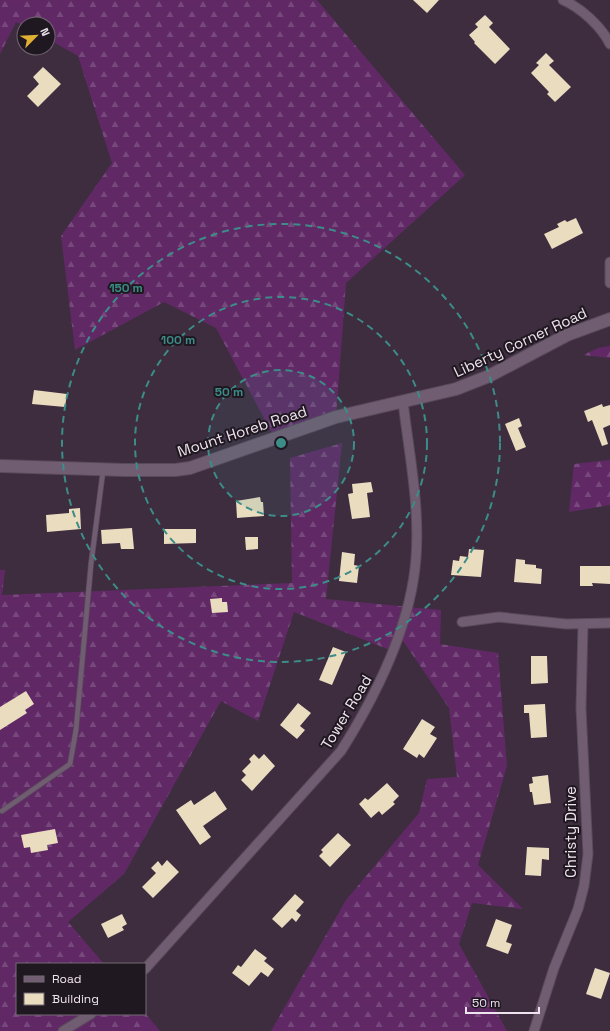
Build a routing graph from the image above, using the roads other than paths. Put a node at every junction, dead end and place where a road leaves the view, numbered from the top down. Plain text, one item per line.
1 (563, 0) edge
2 (610, 44) edge
3 (610, 262) edge
4 (610, 283) edge
5 (610, 319) edge
6 (443, 393) joint
7 (403, 402) junction
8 (0, 466) edge
9 (103, 469) junction
10 (462, 622) dead end
11 (610, 623) edge
12 (583, 624) junction
13 (2, 811) dead end
14 (146, 968) edge
15 (89, 1015) edge
16 (63, 1031) edge
17 (534, 1031) edge

1 - 2 street
3 - 4 street
5 - 6 street, Liberty Corner Road
6 - 7 street, Mount Horeb Road
7 - 9 street, Mount Horeb Road
7 - 14 street, Tower Road
8 - 9 street, Mount Horeb Road
9 - 13 lane
10 - 12 street
11 - 12 street
12 - 17 street, Christy Drive
15 - 16 street

